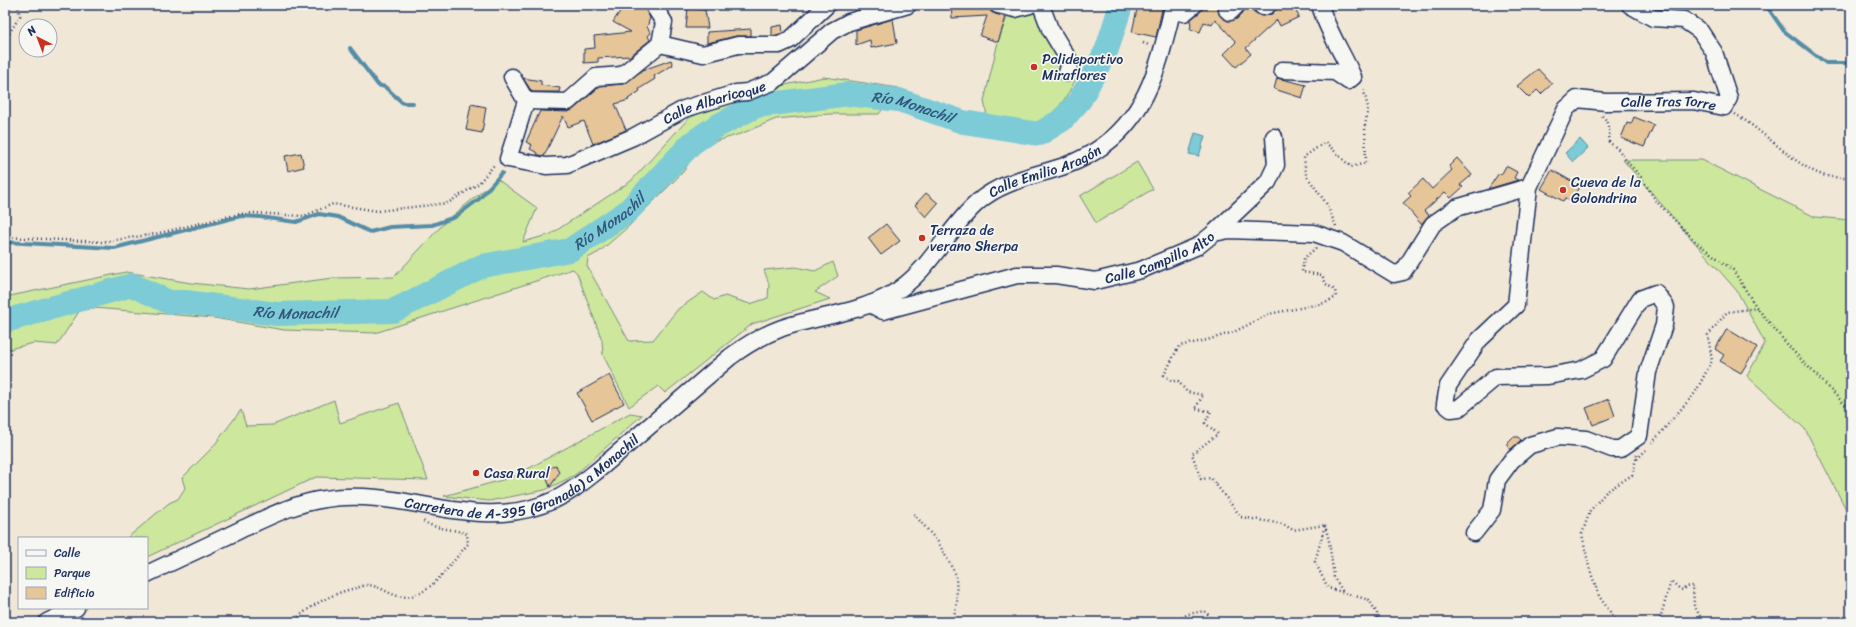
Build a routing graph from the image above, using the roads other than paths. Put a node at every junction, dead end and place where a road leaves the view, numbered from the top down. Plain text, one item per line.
1 (653, 5) edge
2 (827, 5) edge
3 (908, 5) edge
4 (998, 5) edge
5 (1030, 5) edge
6 (1041, 5) edge
7 (1194, 5) edge
8 (1231, 5) edge
9 (1237, 5) edge
10 (1261, 5) edge
11 (1268, 5) edge
12 (1320, 5) edge
13 (1630, 5) edge
14 (1172, 8) edge
15 (660, 44) junction
16 (1282, 70) dead end
17 (1067, 73) dead end
18 (512, 77) dead end
19 (526, 101) junction
20 (1274, 137) dead end
21 (1529, 187) junction
22 (1214, 233) junction
23 (870, 304) junction
24 (1474, 533) dead end
25 (148, 574) edge
26 (74, 609) edge
27 (47, 622) edge

1 - 15 street
2 - 15 street
3 - 19 street, Calle Albaricoque
4 - 5 street
6 - 17 street
7 - 14 street
8 - 9 street
10 - 11 street
12 - 16 street
13 - 21 street, Calle Tras Torre
14 - 23 street, Calle Emilio Aragón
15 - 19 street
18 - 19 street
20 - 22 street
21 - 22 street, Calle Campillo Alto
21 - 24 street, Calle Tras Torre
22 - 23 street, Calle Campillo Alto
23 - 25 street, Carretera de A-395 (Granada) a Monachil
26 - 27 street

